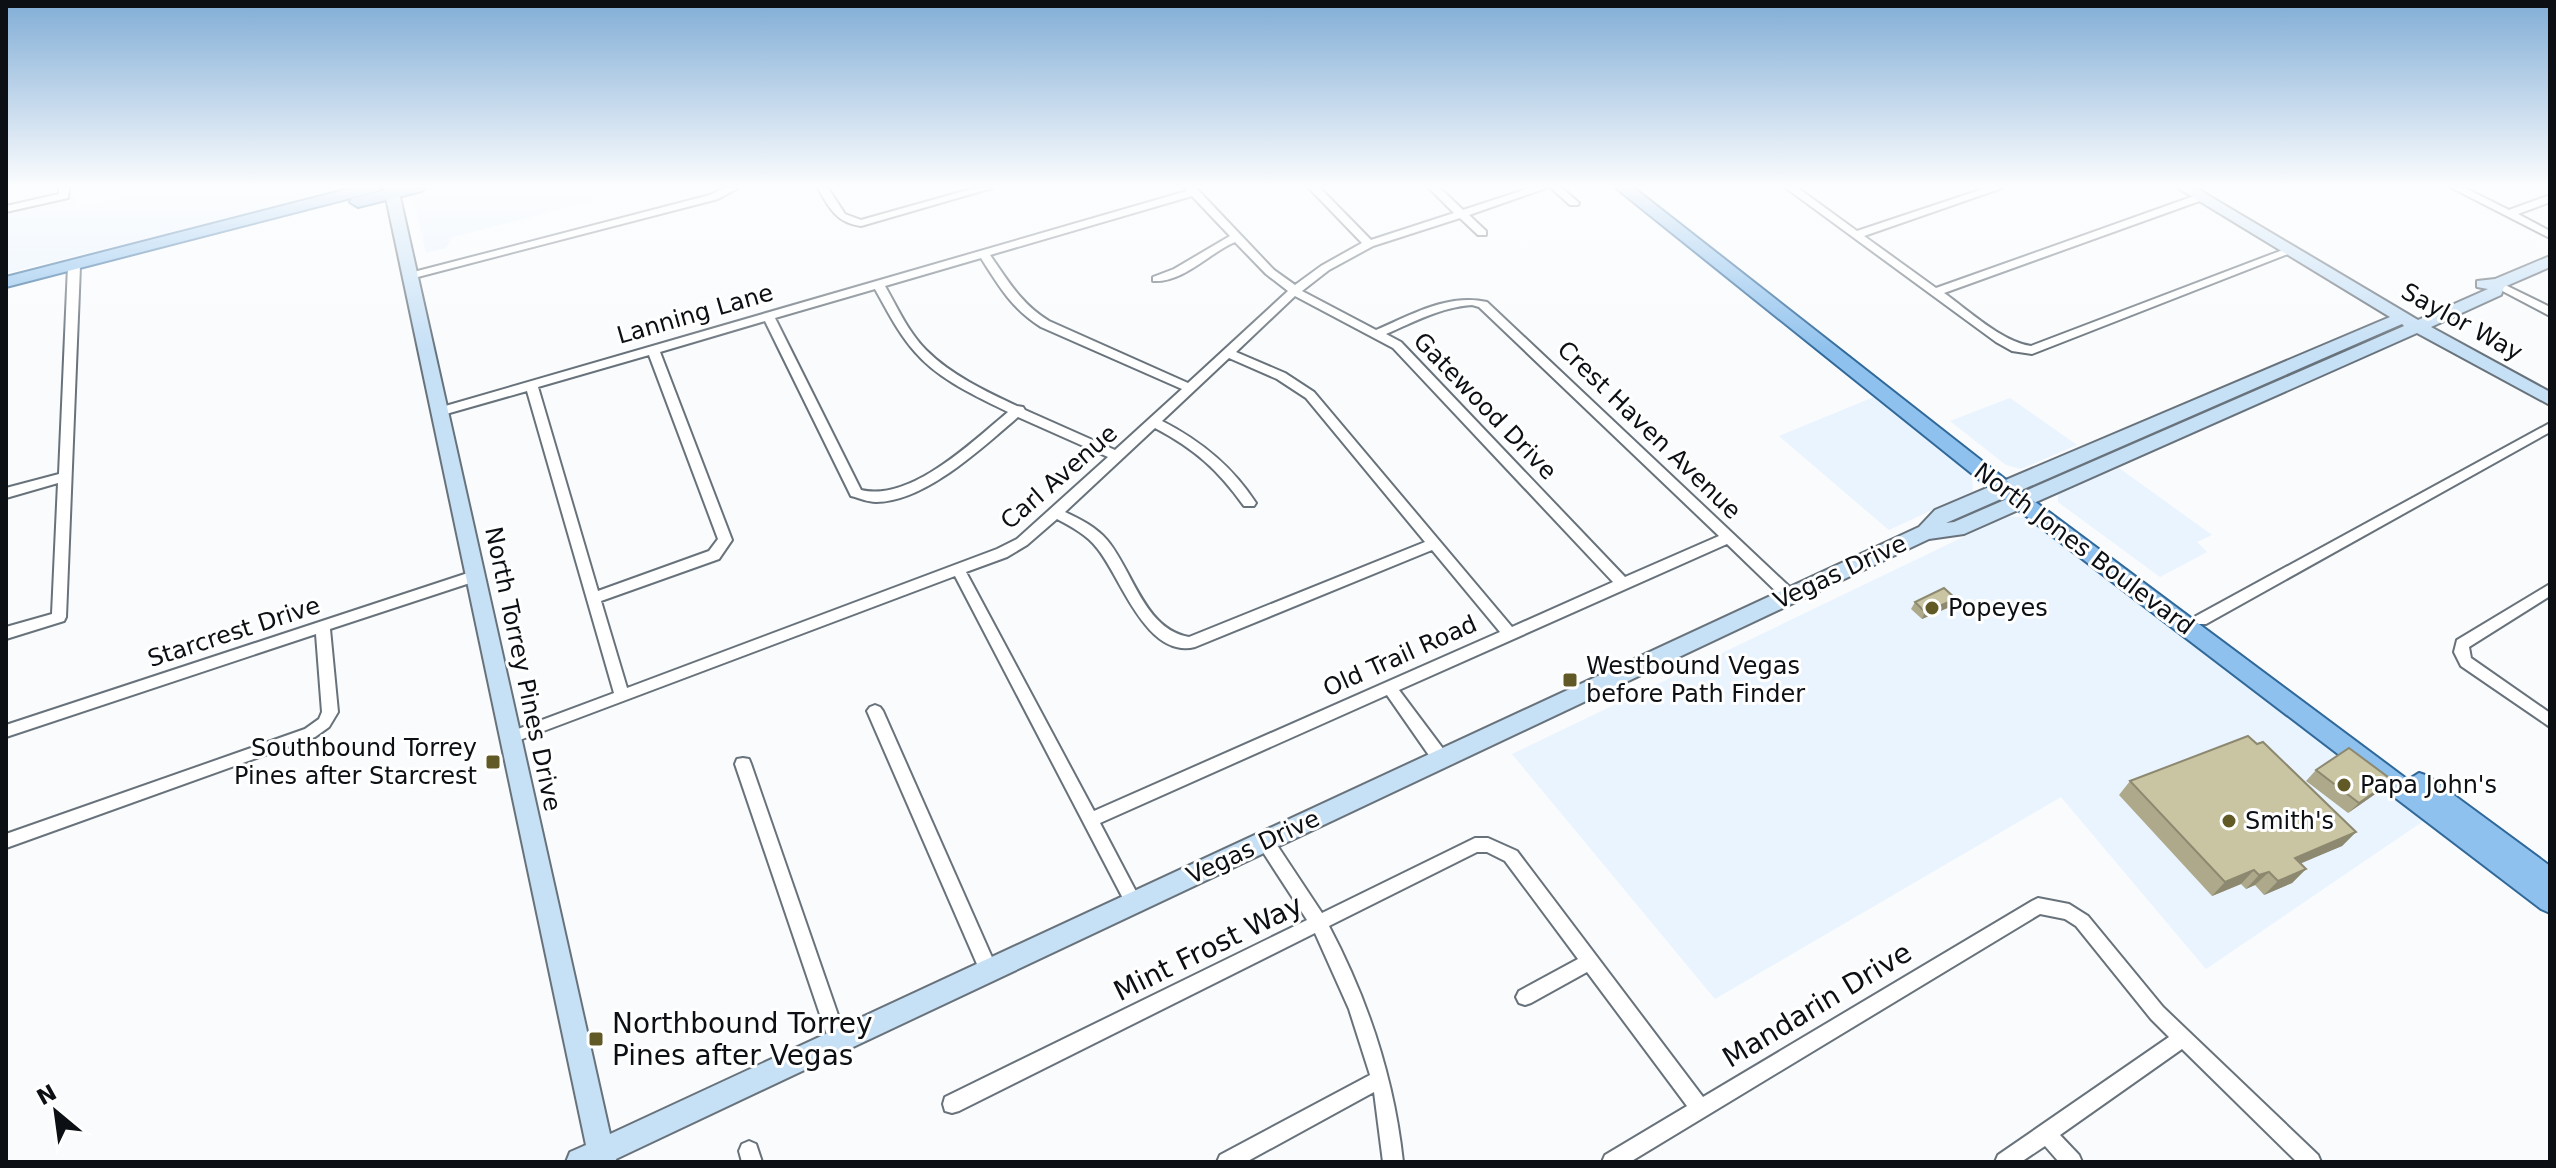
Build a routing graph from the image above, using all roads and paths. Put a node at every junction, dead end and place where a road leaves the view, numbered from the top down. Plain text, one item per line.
1 (171, 243) edge
2 (400, 243) edge
3 (539, 243) edge
4 (1018, 243) edge
5 (1224, 243) edge
6 (1241, 243) edge
7 (1373, 243) edge
8 (1696, 243) edge
9 (1706, 243) edge
10 (1866, 243) edge
11 (2074, 243) edge
12 (2279, 243) edge
13 (1369, 244) joint
14 (2292, 250) junction
15 (983, 253) junction
16 (2550, 261) edge
17 (74, 266) junction
18 (410, 276) junction
19 (1157, 279) dead end
20 (6, 282) edge
21 (878, 283) junction
22 (2497, 284) junction
23 (1294, 291) junction
24 (1935, 292) junction
25 (1782, 307) junction
26 (2550, 312) edge
27 (768, 315) junction
28 (2410, 322) junction
29 (1379, 333) junction
30 (653, 349) junction
31 (1228, 353) junction
32 (531, 384) junction
33 (1190, 388) junction
34 (2550, 399) edge
35 (1019, 410) junction
36 (439, 412) junction
37 (1154, 422) junction
38 (2550, 427) edge
39 (1117, 456) junction
40 (66, 476) junction
41 (2017, 491) junction
42 (6, 493) edge
43 (1249, 503) dead end
44 (1056, 513) junction
45 (1729, 537) junction
46 (1435, 543) junction
47 (959, 571) junction
48 (477, 575) junction
49 (1623, 584) junction
50 (2550, 589) edge
51 (1790, 596) junction
52 (2147, 597) junction
53 (593, 598) junction
54 (2201, 620) junction
55 (323, 626) junction
56 (6, 633) edge
57 (1510, 634) junction
58 (1389, 687) junction
59 (622, 696) junction
60 (2308, 710) junction
61 (875, 711) dead end
62 (2550, 721) edge
63 (6, 731) edge
64 (512, 737) junction
65 (1441, 759) junction
66 (743, 764) dead end
67 (1091, 820) junction
68 (6, 841) edge
69 (1265, 841) junction
70 (2550, 881) edge
71 (2550, 901) edge
72 (1134, 903) junction
73 (1318, 923) junction
74 (1590, 961) junction
75 (989, 971) junction
76 (1525, 997) dead end
77 (2183, 1038) junction
78 (838, 1041) junction
79 (1380, 1079) junction
80 (952, 1104) dead end
81 (1700, 1108) junction
82 (2047, 1134) junction
83 (595, 1159) edge
84 (1227, 1162) edge
85 (1393, 1162) edge
86 (1612, 1162) edge
87 (2005, 1162) edge
88 (2072, 1162) edge
89 (2311, 1162) edge

1 - 17 main road
2 - 18 main road, North Torrey Pines Drive
3 - 18 street
4 - 15 street, Lanning Lane
5 - 19 street
6 - 23 street, Gatewood Drive
7 - 13 street, Carl Avenue
8 - 25 main road, North Jones Boulevard
9 - 25 main road, North Jones Boulevard
10 - 24 street
11 - 24 street
12 - 14 main road, Saylor Way
13 - 23 street, Carl Avenue
14 - 24 street
14 - 28 main road, Saylor Way
15 - 21 street, Lanning Lane
15 - 33 street
16 - 22 main road, Vegas Drive
17 - 20 main road
17 - 40 street
18 - 36 main road, North Torrey Pines Drive
21 - 27 street, Lanning Lane
21 - 35 street
22 - 26 street
22 - 28 main road, Vegas Drive
23 - 29 street, Gatewood Drive
23 - 31 street, Carl Avenue
25 - 41 main road, North Jones Boulevard
27 - 30 street, Lanning Lane
27 - 35 street
28 - 34 main road, Saylor Way
28 - 41 main road, Vegas Drive
29 - 45 street, Crest Haven Avenue
29 - 49 street, Gatewood Drive
30 - 32 street, Lanning Lane
30 - 53 street
31 - 33 street, Carl Avenue
31 - 46 street
32 - 36 street, Lanning Lane
32 - 53 street
33 - 37 street, Carl Avenue
35 - 39 street
36 - 48 main road, North Torrey Pines Drive
37 - 39 street, Carl Avenue
37 - 43 street
38 - 54 street
39 - 44 street, Carl Avenue
40 - 42 street
40 - 56 street
41 - 51 main road, Vegas Drive
41 - 52 main road, North Jones Boulevard
41 - 54 main road, North Jones Boulevard
44 - 46 street
44 - 47 street, Carl Avenue
45 - 49 street, Old Trail Road
45 - 51 street, Crest Haven Avenue
46 - 57 street
47 - 59 street, Carl Avenue
47 - 67 street
48 - 55 street, Starcrest Drive
48 - 64 main road, North Torrey Pines Drive
49 - 57 street, Old Trail Road
50 - 62 street
51 - 65 main road, Vegas Drive
52 - 54 main road
52 - 60 main road, North Jones Boulevard
53 - 59 street
54 - 60 main road, North Jones Boulevard
55 - 63 street, Starcrest Drive
55 - 68 street
57 - 58 street, Old Trail Road
58 - 65 street
58 - 67 street, Old Trail Road
59 - 64 street, Carl Avenue
60 - 70 main road, North Jones Boulevard
60 - 71 main road, North Jones Boulevard
61 - 75 street
64 - 83 main road, North Torrey Pines Drive
65 - 69 main road, Vegas Drive
66 - 78 street
67 - 72 street
69 - 72 main road, Vegas Drive
69 - 73 street
72 - 75 main road, Vegas Drive
73 - 74 street, Mint Frost Way
73 - 79 street
73 - 80 street, Mint Frost Way
74 - 76 street
74 - 81 street
75 - 78 main road, Vegas Drive
77 - 81 street, Mandarin Drive
77 - 82 street
77 - 89 street
78 - 83 main road, Vegas Drive
79 - 84 street
79 - 85 street
81 - 86 street, Mandarin Drive
82 - 87 street
82 - 88 street

